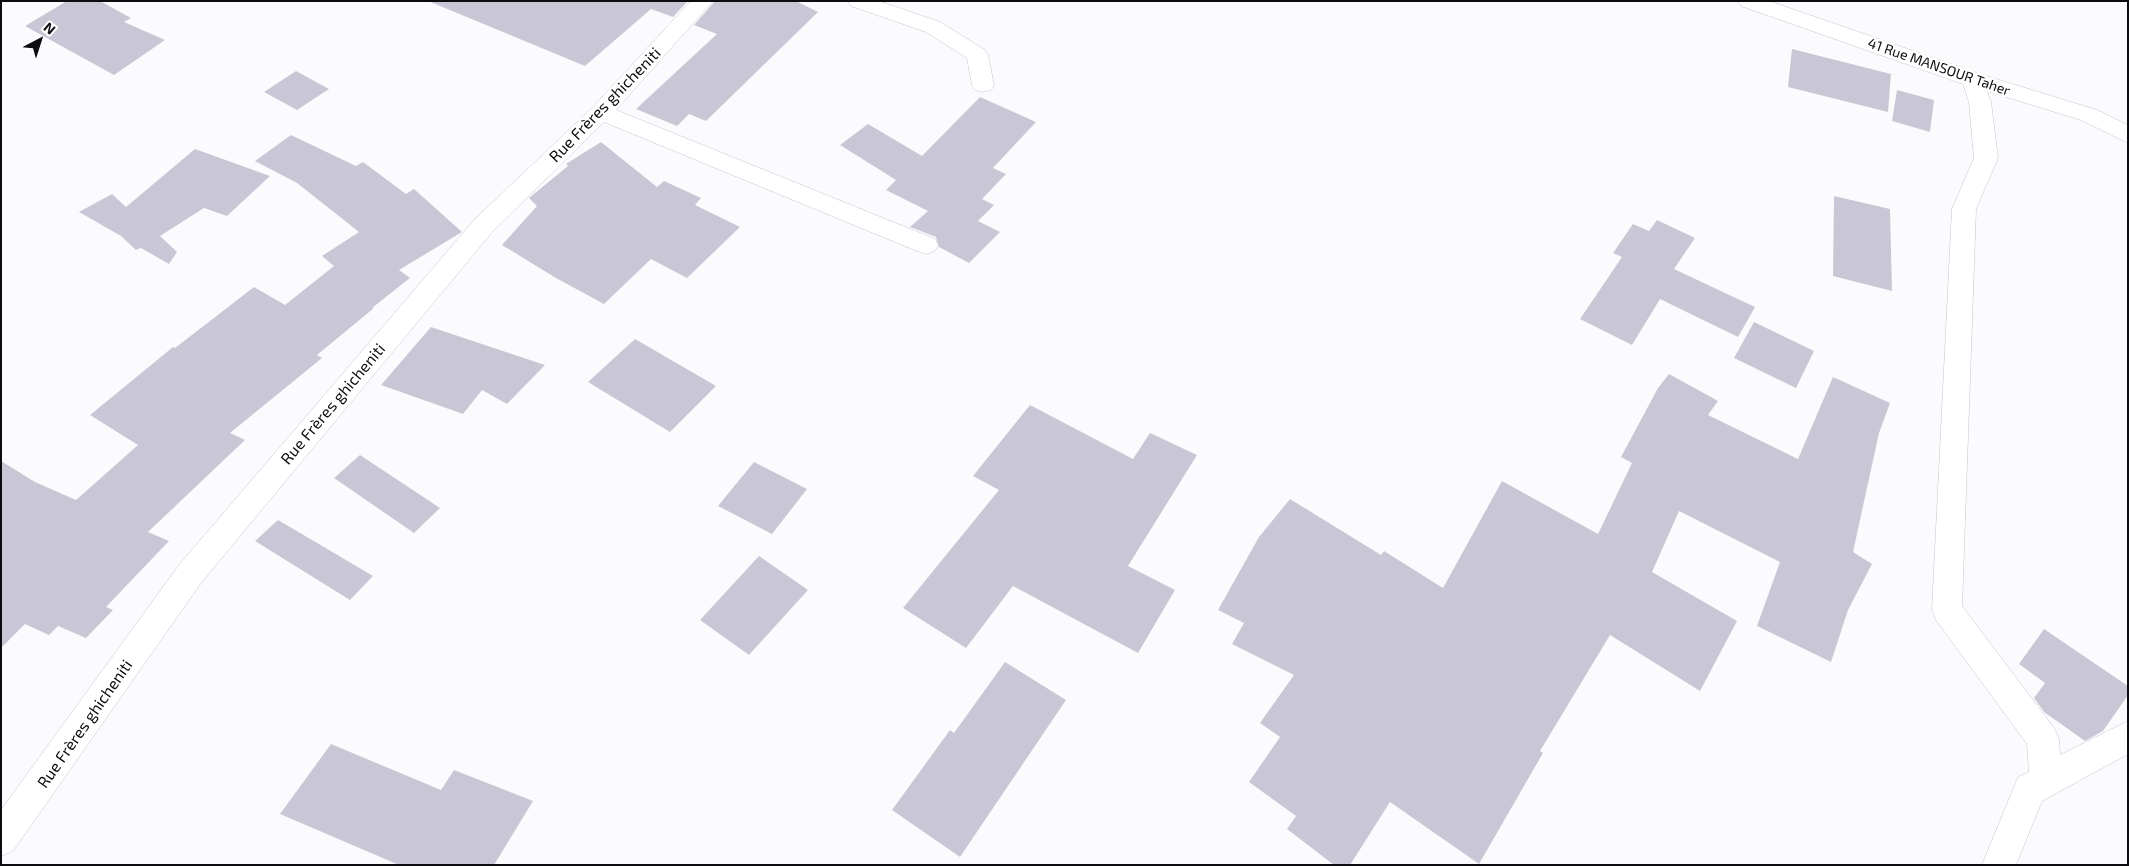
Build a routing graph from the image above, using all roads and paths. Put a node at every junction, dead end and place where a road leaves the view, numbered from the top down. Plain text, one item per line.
1 (703, 1) edge
2 (858, 1) edge
3 (1748, 1) edge
4 (1972, 79) junction
5 (983, 85) dead end
6 (601, 112) junction
7 (2128, 135) edge
8 (926, 245) dead end
9 (2128, 737) edge
10 (2046, 781) junction
11 (3, 834) edge
12 (1999, 865) edge

1 - 6 street, Rue Frères ghicheniti
2 - 5 street
3 - 4 street, 41 Rue MANSOUR Taher
4 - 7 street, 41 Rue MANSOUR Taher
4 - 10 street
6 - 8 street
6 - 11 street, Rue Frères ghicheniti
9 - 10 street
10 - 12 street

